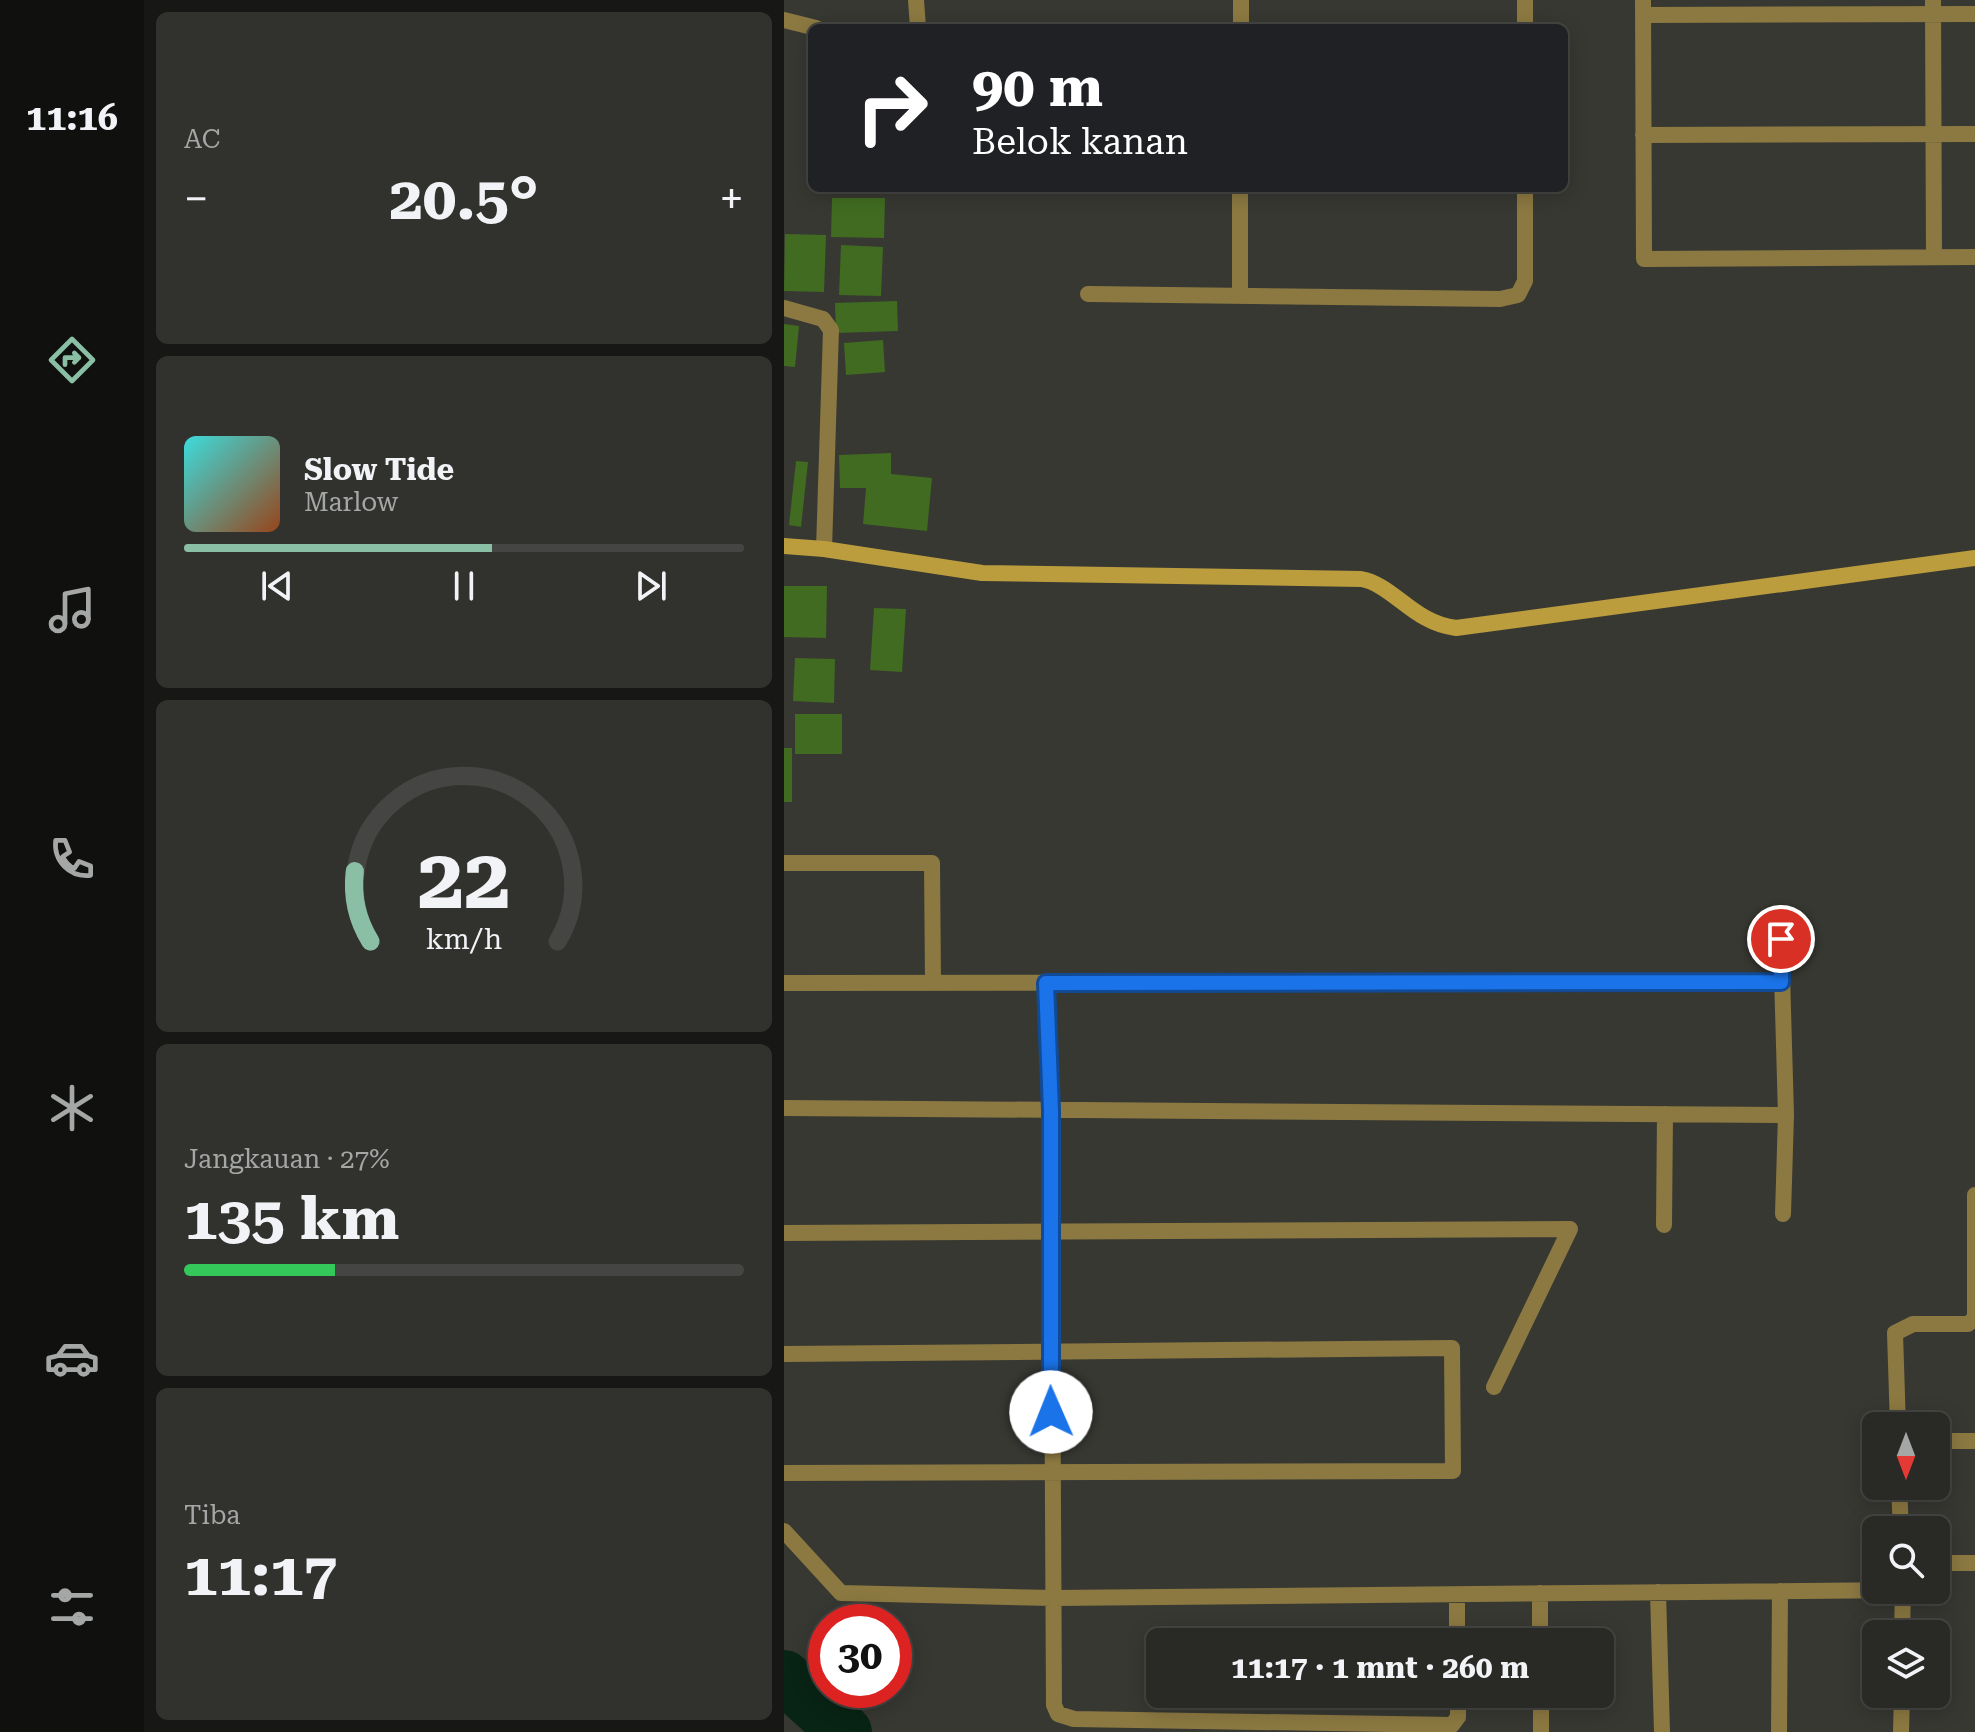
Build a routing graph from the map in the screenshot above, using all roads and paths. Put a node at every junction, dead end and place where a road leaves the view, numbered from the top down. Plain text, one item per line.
1 (916, 0) edge
2 (1241, 0) edge
3 (1525, 0) edge
4 (1933, 7) edge
5 (1643, 8) edge
6 (1975, 14) edge
7 (784, 20) edge
8 (918, 24) edge
9 (1241, 24) edge
10 (1525, 24) edge
11 (808, 26) edge
12 (1933, 134) junction
13 (1975, 134) edge
14 (1643, 135) junction
15 (1240, 192) edge
16 (1525, 192) edge
17 (1934, 257) junction
18 (1975, 257) edge
19 (1088, 294) dead end
20 (1240, 296) junction
21 (784, 308) edge
22 (784, 546) edge
23 (824, 549) junction
24 (1975, 558) edge
25 (784, 863) edge
26 (1781, 939) dead end
27 (1781, 982) junction
28 (784, 983) edge
29 (933, 983) junction
30 (1046, 983) junction
31 (784, 1108) edge
32 (1051, 1110) junction
33 (1665, 1114) junction
34 (1786, 1115) junction
35 (1975, 1199) edge
36 (1783, 1214) dead end
37 (1664, 1225) dead end
38 (1049, 1232) junction
39 (784, 1233) edge
40 (1975, 1318) edge
41 (1050, 1351) junction
42 (784, 1354) edge
43 (1494, 1387) dead end
44 (1898, 1412) edge
45 (1950, 1441) edge
46 (1975, 1441) edge
47 (1052, 1472) junction
48 (784, 1473) edge
49 (784, 1531) edge
50 (1950, 1563) edge
51 (1975, 1563) edge
52 (1862, 1590) edge
53 (1780, 1591) junction
54 (1658, 1592) junction
55 (1540, 1593) junction
56 (1457, 1595) junction
57 (1053, 1598) junction
58 (1457, 1628) edge
59 (1540, 1628) edge
60 (1458, 1708) edge
61 (1541, 1708) edge
62 (1902, 1708) edge
63 (1541, 1732) edge
64 (1662, 1732) edge
65 (1779, 1732) edge
66 (1901, 1732) edge

1 - 8 street
2 - 9 street
3 - 10 street
4 - 5 street
4 - 6 street
4 - 12 street
5 - 14 street
7 - 11 street
12 - 13 street
12 - 14 street
12 - 17 street
14 - 17 street
15 - 20 street
16 - 20 street
17 - 18 street
19 - 20 street
21 - 23 street
22 - 23 street
23 - 24 street
25 - 29 street
26 - 27 street
27 - 30 street
27 - 34 street
28 - 29 street
29 - 30 street
30 - 32 street
31 - 32 street
32 - 33 street
32 - 38 street
33 - 34 street
33 - 37 street
34 - 36 street
35 - 40 street
38 - 39 street
38 - 41 street
38 - 43 street
40 - 44 street
41 - 42 street
41 - 47 street
41 - 47 street
45 - 46 street
47 - 48 street
47 - 57 street
49 - 57 street
50 - 51 street
52 - 53 street
53 - 54 street
53 - 65 street
54 - 55 street
54 - 64 street
55 - 56 street
55 - 59 street
56 - 57 street
56 - 58 street
57 - 60 street
61 - 63 street
62 - 66 street

